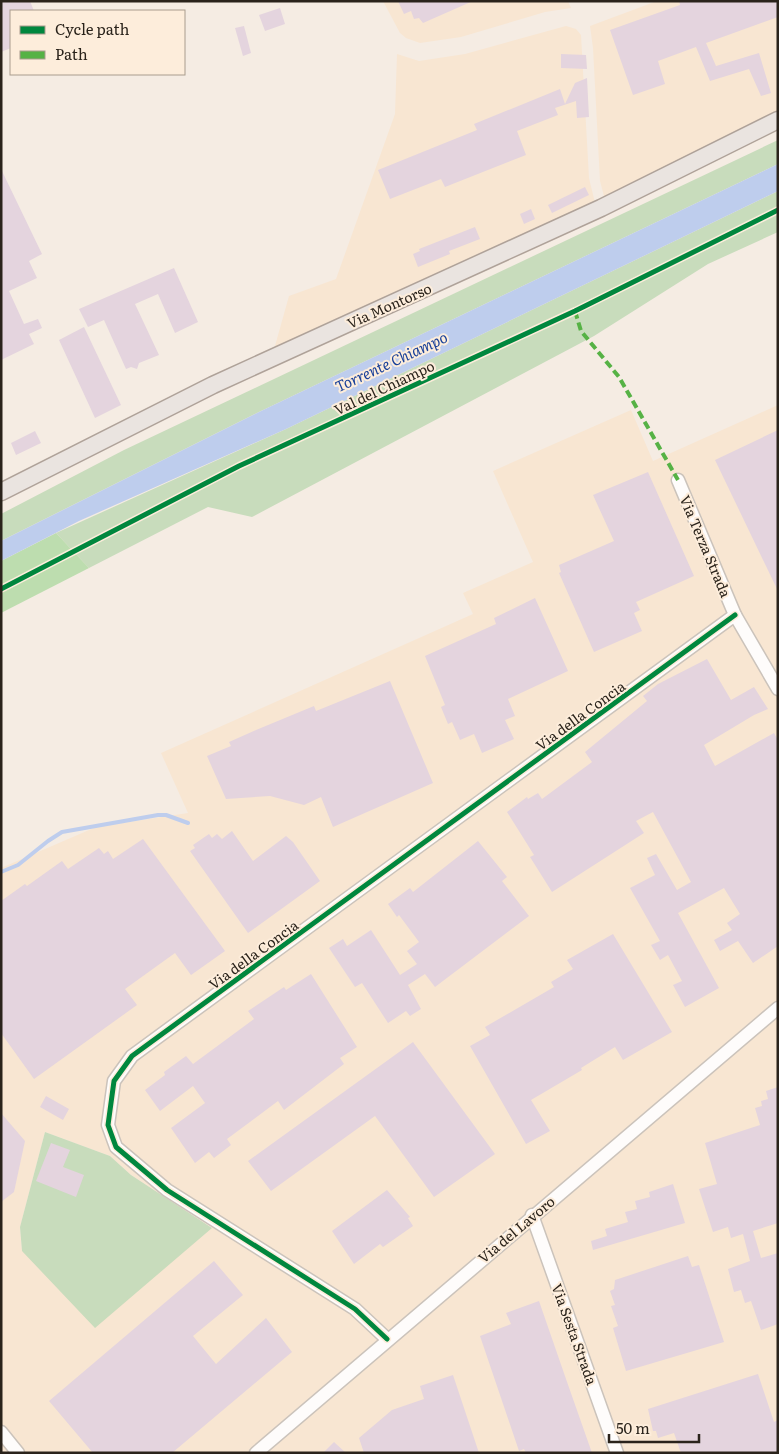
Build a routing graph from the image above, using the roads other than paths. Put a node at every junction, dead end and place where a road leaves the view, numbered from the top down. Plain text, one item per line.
1 (778, 120) edge
2 (678, 480) dead end
3 (1, 492) edge
4 (735, 615) junction
5 (778, 689) edge
6 (778, 1008) edge
7 (532, 1215) junction
8 (387, 1340) junction
9 (1, 1432) edge
10 (18, 1453) edge
11 (256, 1453) edge
12 (617, 1453) edge

1 - 3 main road, Via Montorso
2 - 4 street, Via Terza Strada
4 - 5 street, Via Terza Strada
4 - 8 street, Via della Concia
6 - 7 street, Via del Lavoro
7 - 8 street, Via del Lavoro
7 - 12 street, Via Sesta Strada
8 - 11 street, Via del Lavoro
9 - 10 street

